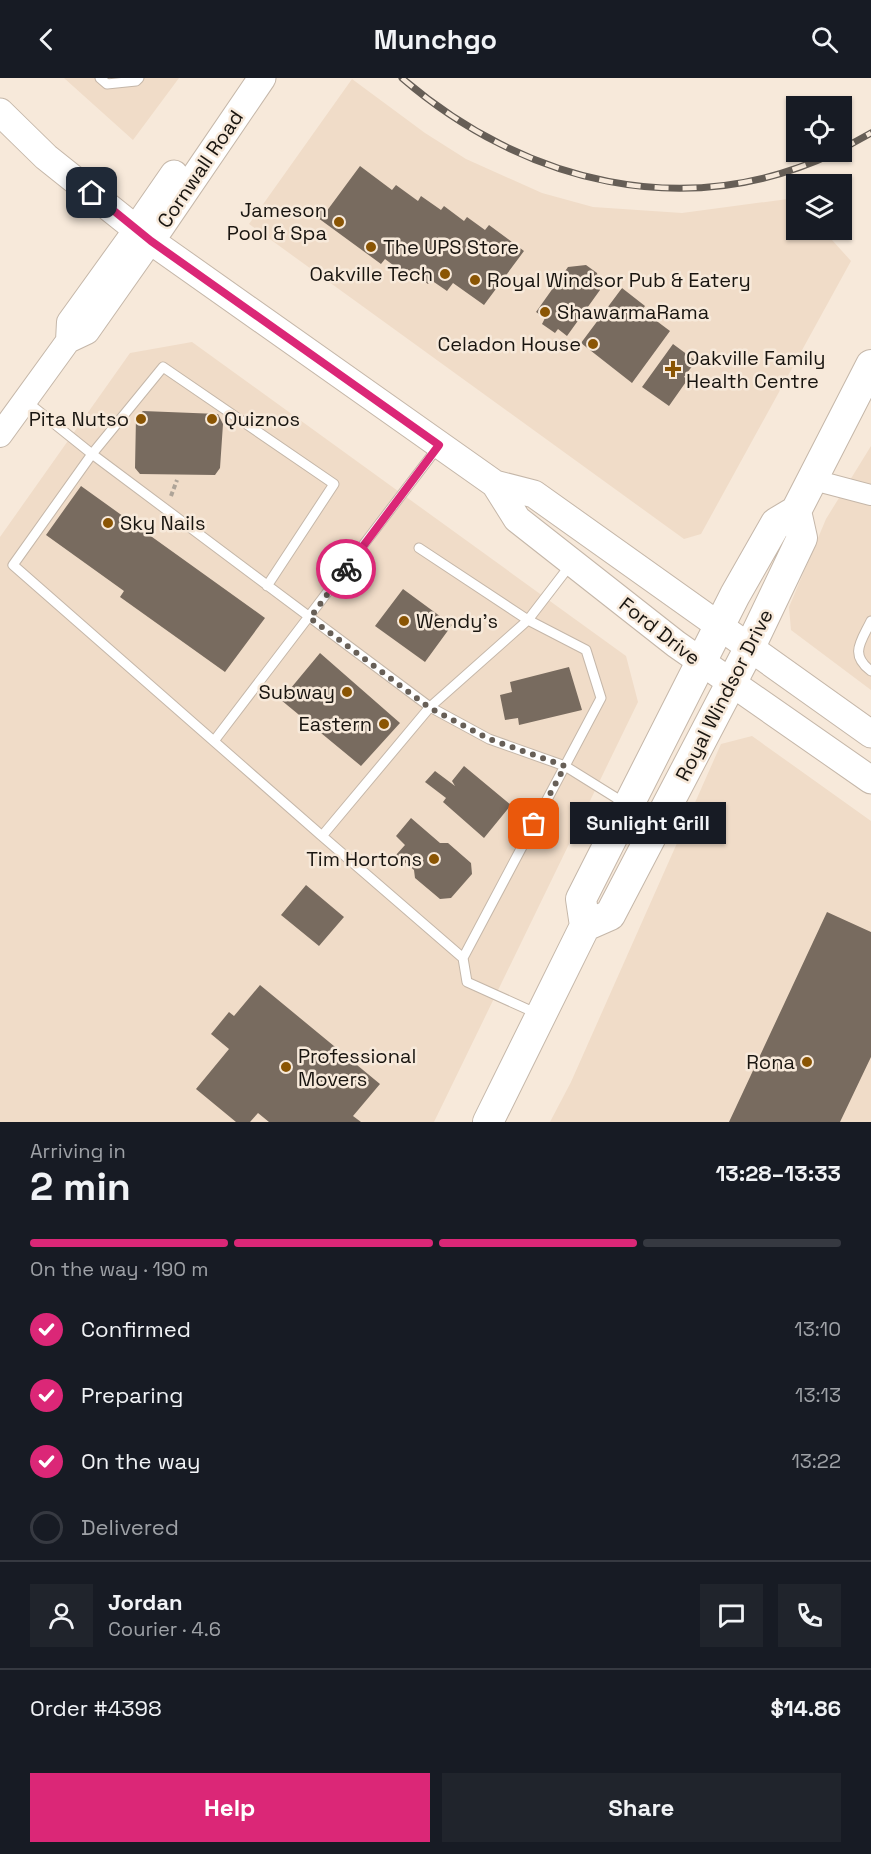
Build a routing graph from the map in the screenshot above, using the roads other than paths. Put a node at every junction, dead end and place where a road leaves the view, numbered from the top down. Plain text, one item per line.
1 (100, 78) edge
2 (139, 78) edge
3 (242, 78) edge
4 (262, 78) edge
5 (0, 112) edge
6 (143, 235) junction
7 (871, 365) edge
8 (25, 400) junction
9 (0, 435) edge
10 (439, 445) junction
11 (92, 454) junction
12 (810, 479) junction
13 (495, 484) junction
14 (871, 495) edge
15 (796, 511) junction
16 (419, 548) dead end
17 (573, 562) junction
18 (267, 586) junction
19 (310, 618) junction
20 (528, 620) junction
21 (871, 621) edge
22 (718, 625) junction
23 (749, 650) junction
24 (700, 661) junction
25 (871, 671) edge
26 (730, 684) junction
27 (430, 708) junction
28 (871, 734) edge
29 (214, 741) junction
30 (565, 766) junction
31 (871, 780) edge
32 (628, 806) junction
33 (322, 836) junction
34 (585, 926) junction
35 (463, 958) junction
36 (541, 1015) junction
37 (488, 1122) edge

1 - 2 lane
3 - 6 main road, Cornwall Road
4 - 6 main road, Cornwall Road
5 - 6 main road, Ford Drive
6 - 8 street, Cornwall Road
6 - 10 main road, Ford Drive
7 - 12 main road, Royal Windsor Drive
8 - 9 street, Cornwall Road
8 - 11 lane
10 - 13 main road, Ford Drive
10 - 19 lane
11 - 18 lane
11 - 18 lane
11 - 29 lane
12 - 14 street
12 - 15 main road, Royal Windsor Drive
13 - 17 main road, Ford Drive
13 - 22 main road, Ford Drive
15 - 22 main road, Royal Windsor Drive
15 - 23 main road, Royal Windsor Drive
16 - 20 lane
17 - 20 lane
17 - 24 main road, Ford Drive
18 - 19 lane
19 - 27 lane
19 - 29 lane
20 - 27 lane
20 - 30 lane
21 - 25 lane
22 - 23 main road, Ford Drive
22 - 24 main road, Royal Windsor Drive
23 - 26 main road, Royal Windsor Drive
23 - 28 main road, Ford Drive
24 - 26 main road, Ford Drive
24 - 32 main road, Royal Windsor Drive
26 - 31 main road, Ford Drive
26 - 34 main road, Royal Windsor Drive
27 - 30 lane
27 - 33 lane
29 - 33 lane
30 - 32 lane
30 - 35 lane
32 - 34 main road, Royal Windsor Drive
33 - 35 lane
34 - 36 main road
35 - 36 lane
36 - 37 main road

